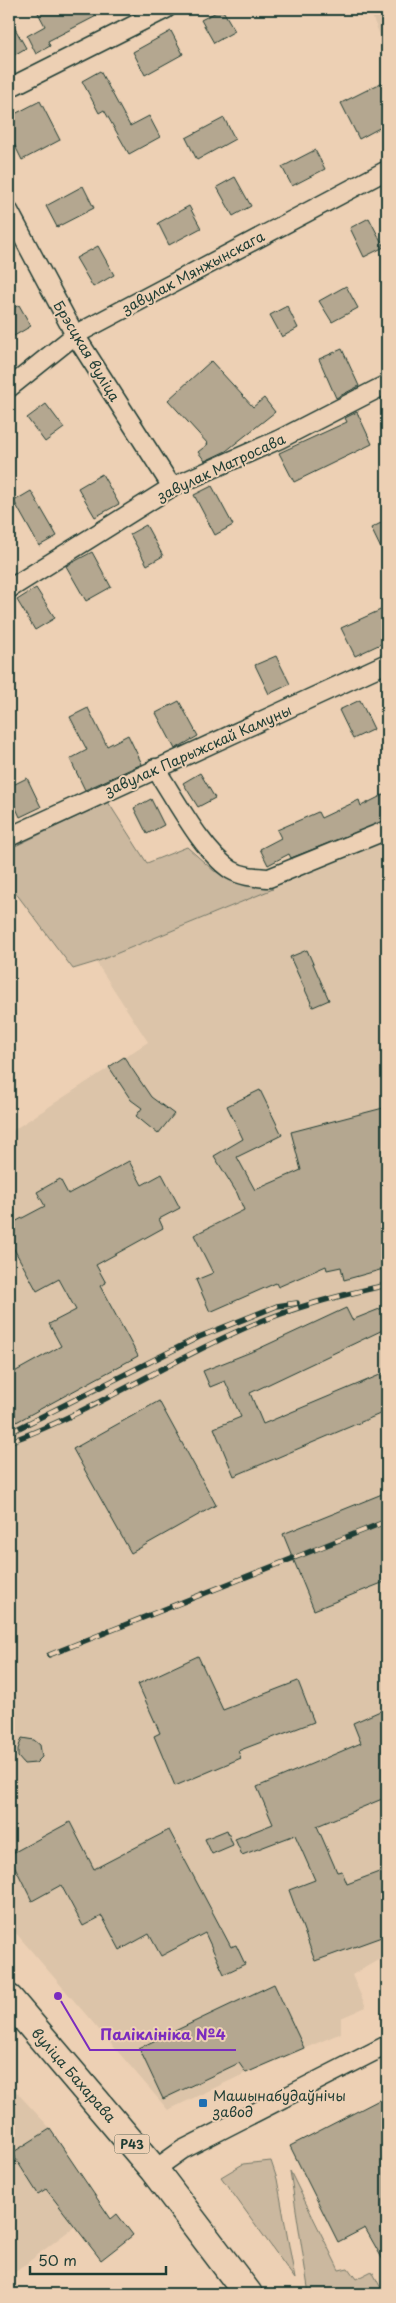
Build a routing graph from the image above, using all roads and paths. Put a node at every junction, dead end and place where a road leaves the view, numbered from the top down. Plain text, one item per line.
1 (166, 9) edge
2 (9, 88) edge
3 (387, 170) edge
4 (9, 211) edge
5 (75, 335) junction
6 (387, 384) edge
7 (9, 388) edge
8 (172, 487) junction
9 (9, 589) edge
10 (387, 662) edge
11 (155, 768) junction
12 (387, 830) edge
13 (9, 838) edge
14 (9, 1999) edge
15 (387, 2045) edge
16 (154, 2170) junction
17 (248, 2294) edge

1 - 2 street
3 - 5 street, завулак Мянжынскага
4 - 5 street, Брэсцкая вуліца
5 - 7 street, завулак Мянжынскага
5 - 8 street, Брэсцкая вуліца
6 - 8 street, завулак Матросава
8 - 9 street, завулак Матросава
10 - 11 street, завулак Парыжскай Камуны
11 - 12 street
11 - 13 street, завулак Парыжскай Камуны
14 - 16 main road, вуліца Бахарава / Р43
15 - 16 street
16 - 17 main road, вуліца Бахарава / Р43

